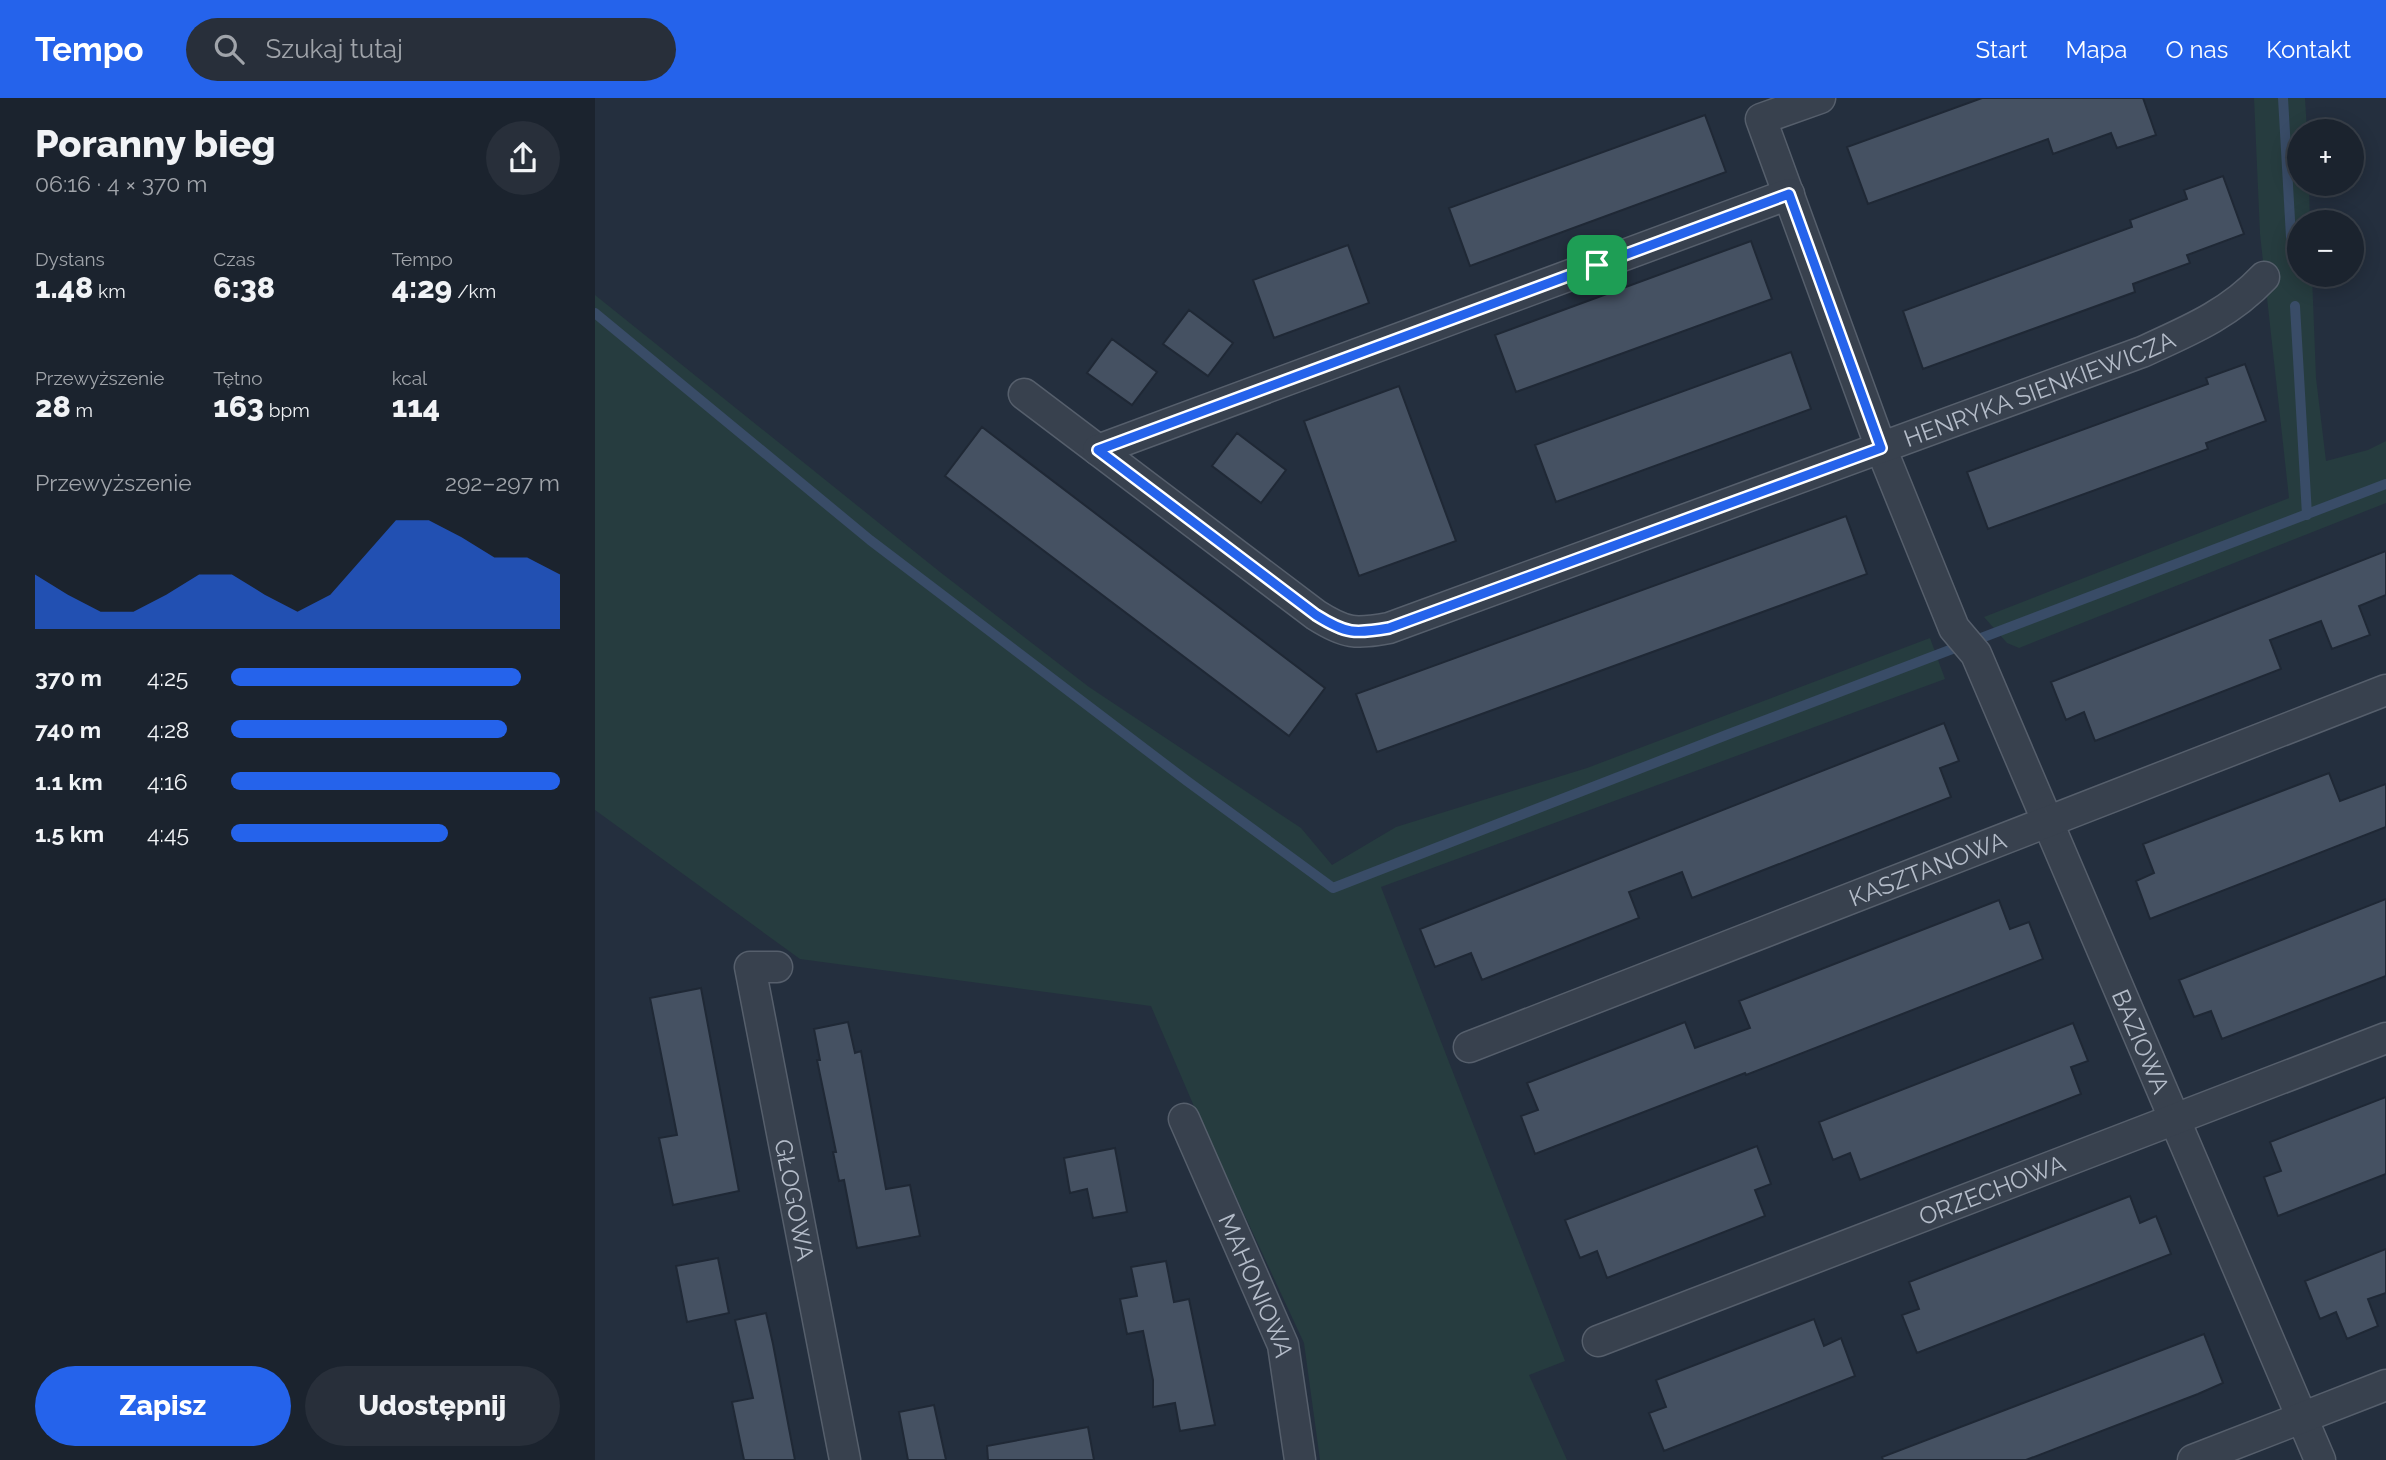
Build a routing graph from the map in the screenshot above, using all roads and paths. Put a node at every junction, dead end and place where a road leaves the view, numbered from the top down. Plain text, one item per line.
1 (1820, 98) edge
2 (1789, 194) junction
3 (2264, 277) dead end
4 (1024, 394) dead end
5 (1881, 448) junction
6 (1098, 450) junction
7 (2386, 690) edge
8 (2047, 822) junction
9 (777, 967) dead end
10 (2386, 1038) edge
11 (1469, 1047) dead end
12 (1184, 1119) dead end
13 (2174, 1119) junction
14 (1598, 1341) dead end
15 (2386, 1385) edge
16 (2302, 1417) junction
17 (845, 1460) edge
18 (1300, 1460) edge
19 (2193, 1460) edge
20 (2320, 1460) edge

1 - 2 street, BAZIOWA
2 - 5 street, BAZIOWA
2 - 6 street
3 - 5 street, HENRYKA SIENKIEWICZA
4 - 6 street, HENRYKA SIENKIEWICZA
5 - 6 street, HENRYKA SIENKIEWICZA
5 - 8 street, BAZIOWA
7 - 8 street, KASZTANOWA
8 - 11 street, KASZTANOWA
8 - 13 street, BAZIOWA
9 - 17 street, GŁOGOWA
10 - 13 street, ORZECHOWA
12 - 18 street, MAHONIOWA
13 - 14 street, ORZECHOWA
13 - 16 street, BAZIOWA
15 - 16 street
16 - 19 street
16 - 20 street, BAZIOWA

